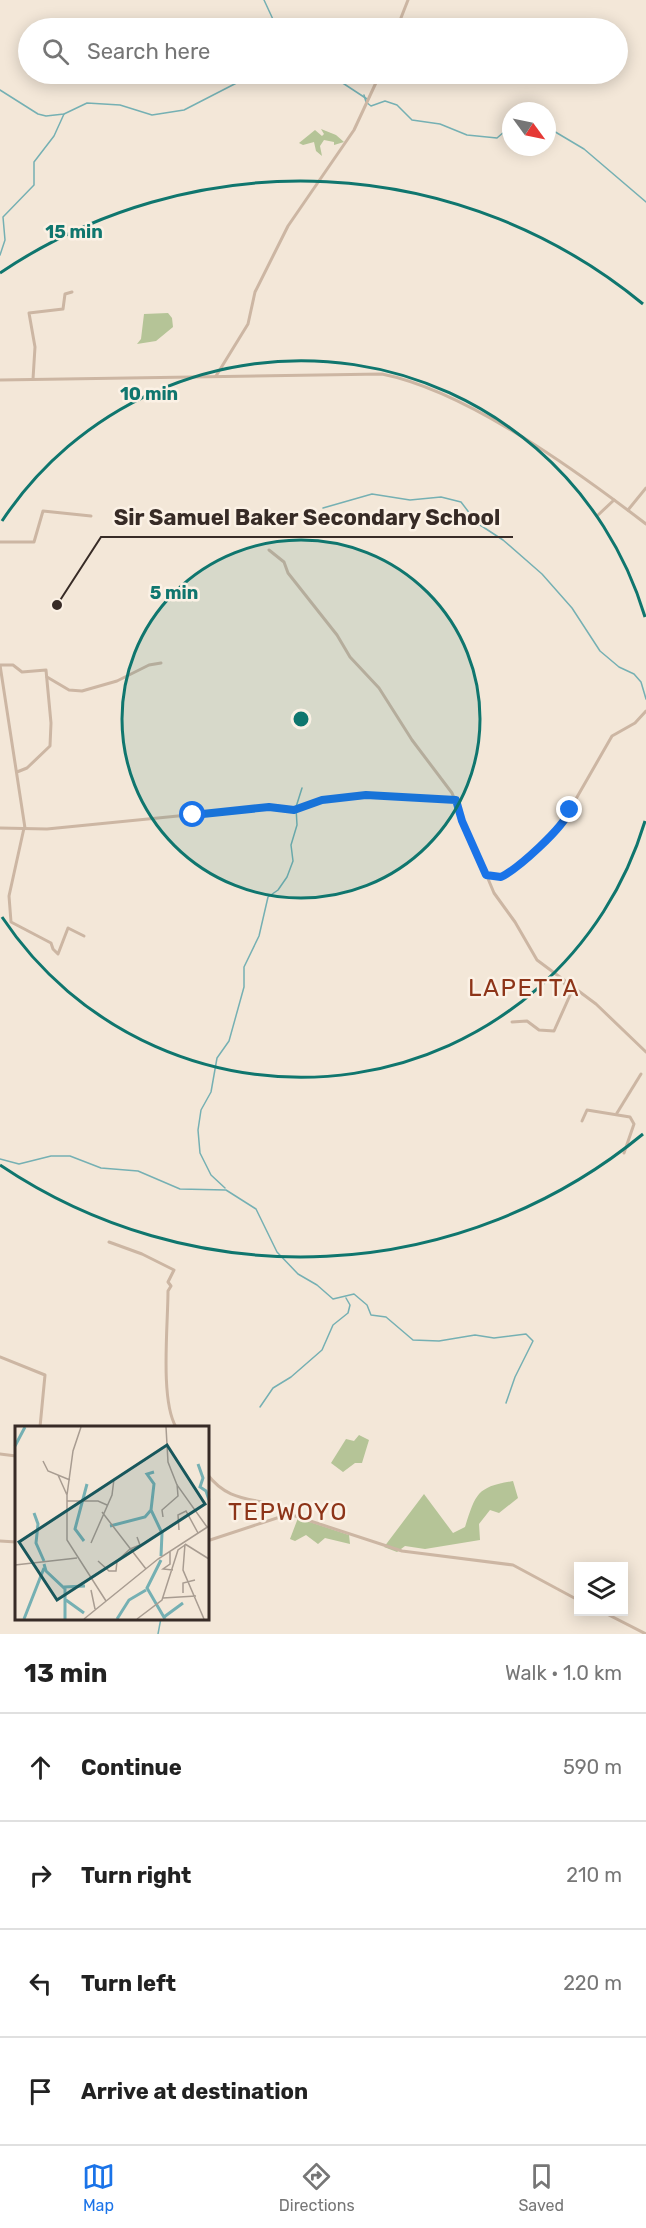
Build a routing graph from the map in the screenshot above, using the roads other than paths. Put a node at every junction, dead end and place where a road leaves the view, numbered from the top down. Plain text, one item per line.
1 (408, 0) edge
2 (401, 18) edge
3 (375, 84) edge
4 (72, 292) dead end
5 (216, 376) junction
6 (33, 379) junction
7 (0, 380) edge
8 (646, 488) edge
9 (614, 500) junction
10 (628, 510) junction
11 (91, 516) dead end
12 (597, 516) dead end
13 (646, 524) edge
14 (0, 542) edge
15 (269, 550) dead end
16 (161, 663) dead end
17 (47, 677) junction
18 (646, 711) edge
19 (17, 772) junction
20 (456, 800) junction
21 (0, 828) edge
22 (25, 828) junction
23 (486, 875) junction
24 (84, 936) dead end
25 (561, 979) junction
26 (512, 1022) dead end
27 (646, 1052) edge
28 (641, 1074) dead end
29 (617, 1113) junction
30 (582, 1121) dead end
31 (624, 1153) dead end
32 (109, 1242) dead end
33 (0, 1357) edge
34 (40, 1426) edge
35 (176, 1426) edge
36 (0, 1454) edge
37 (15, 1456) edge
38 (208, 1475) edge
39 (300, 1517) junction
40 (0, 1541) edge
41 (208, 1541) edge
42 (15, 1542) edge
43 (574, 1597) edge
44 (612, 1616) edge
45 (646, 1634) edge

1 - 2 street
3 - 5 street
4 - 6 street
5 - 6 street
5 - 9 street
6 - 7 street
8 - 10 street
9 - 10 street
9 - 12 street
10 - 13 street
11 - 14 street
15 - 20 street
16 - 17 street
17 - 19 street
17 - 19 street
18 - 23 street
19 - 22 street
20 - 22 street
20 - 23 street
21 - 22 street
22 - 24 street
23 - 25 street
25 - 26 street
25 - 27 street
28 - 29 street
29 - 30 street
29 - 31 street
32 - 35 street
33 - 34 street
36 - 37 street
38 - 39 street
39 - 41 street
39 - 43 street
40 - 42 street
44 - 45 street

